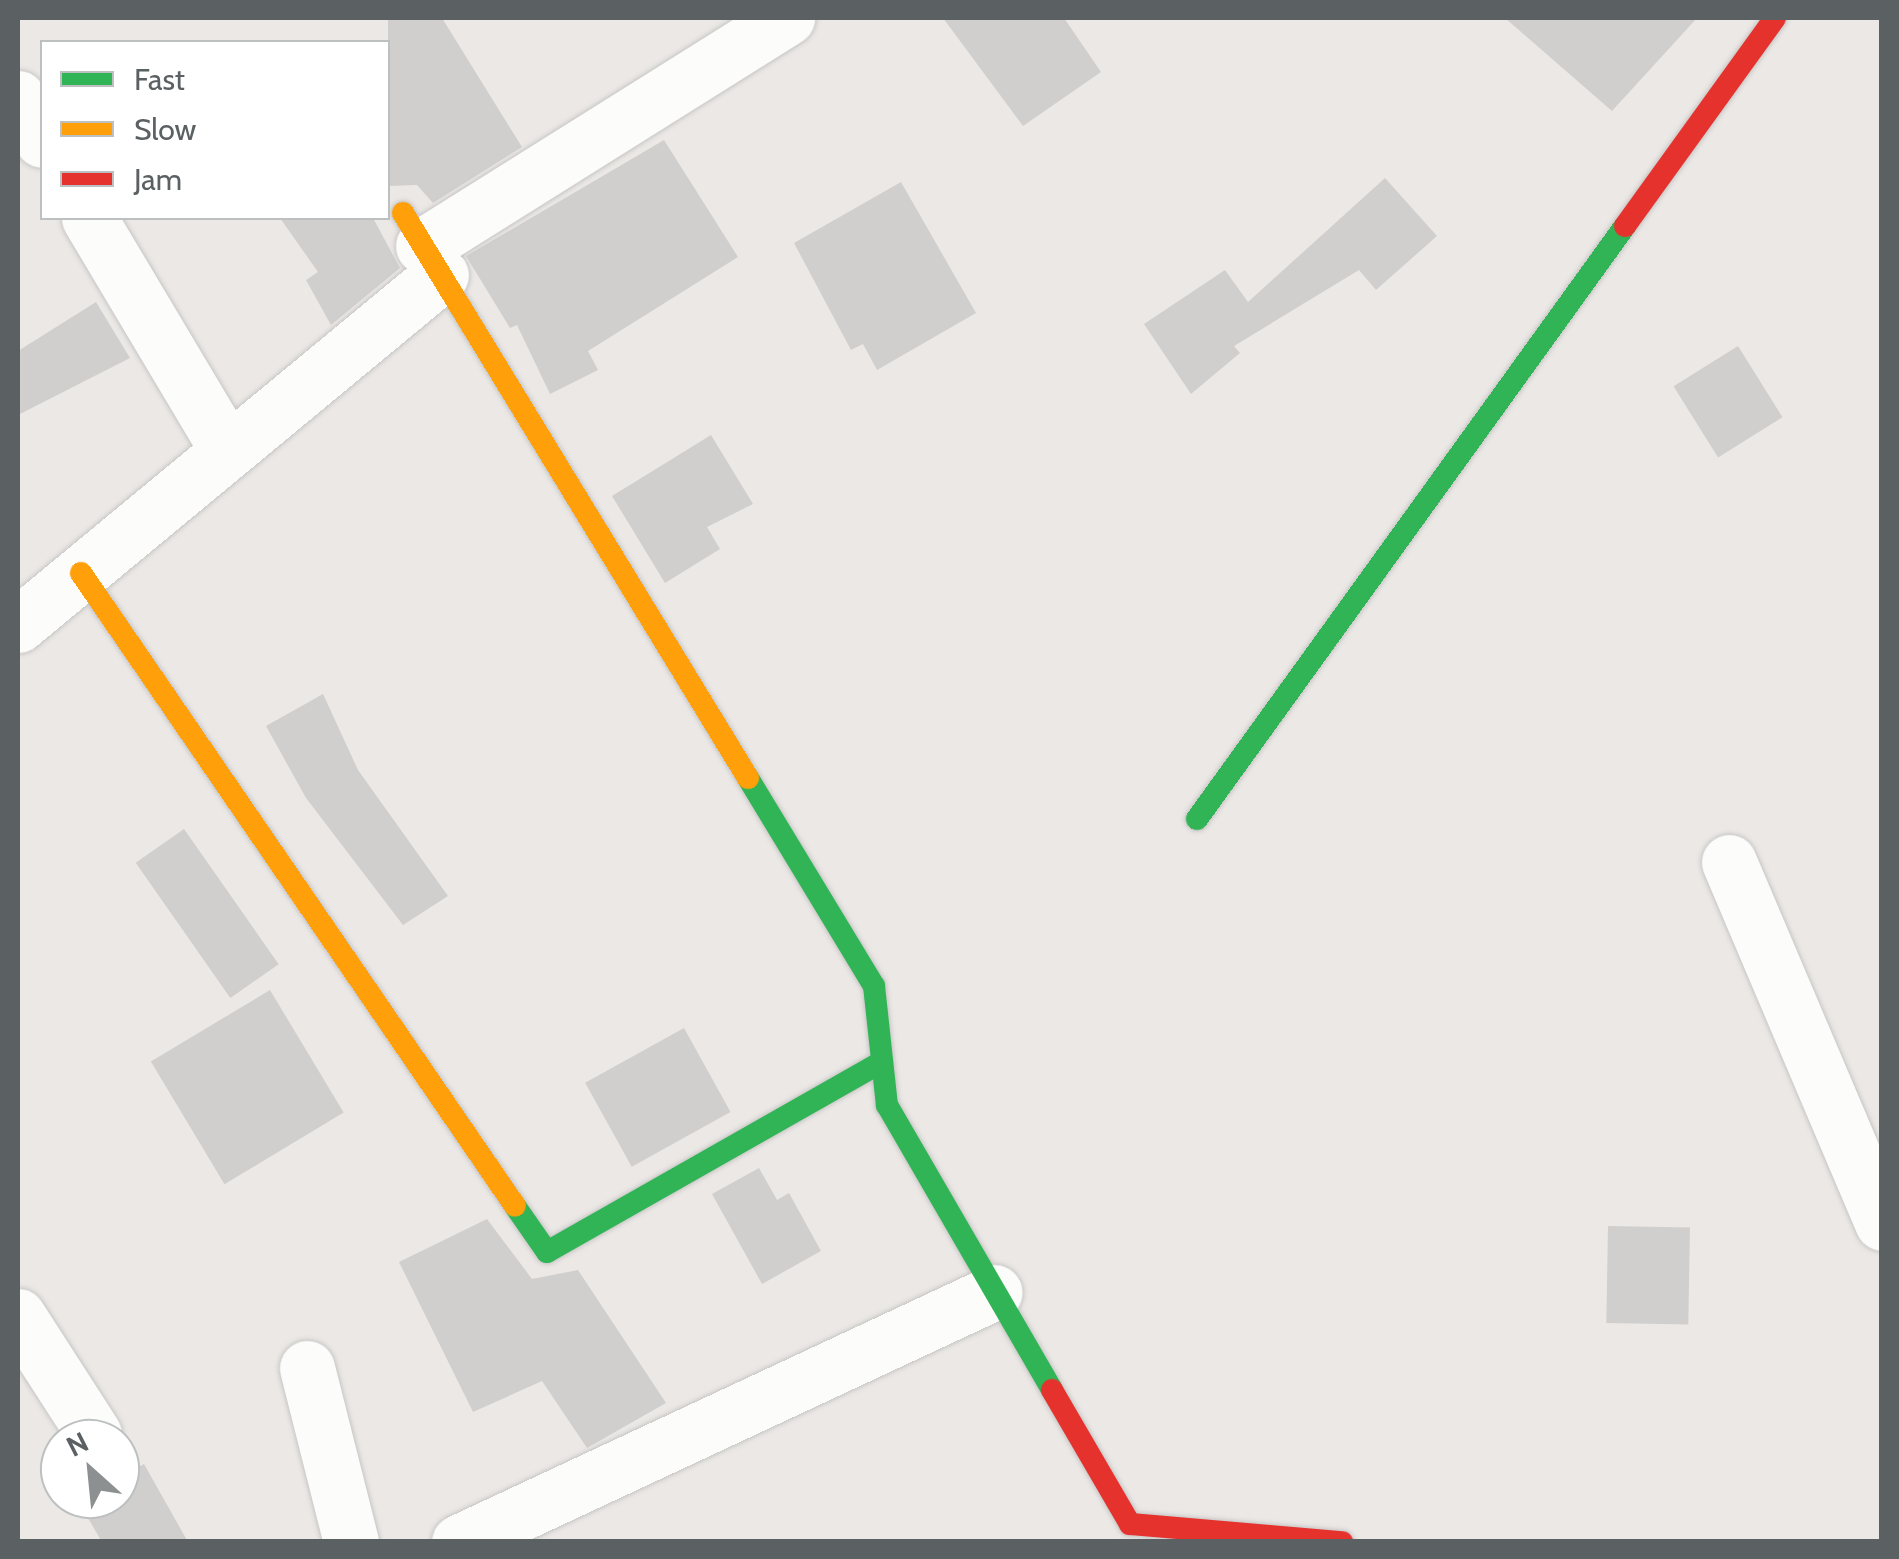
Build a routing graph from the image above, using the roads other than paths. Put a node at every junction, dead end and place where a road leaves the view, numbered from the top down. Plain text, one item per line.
1 (787, 18) edge
2 (1775, 18) edge
3 (18, 98) edge
4 (40, 136) edge
5 (89, 220) edge
6 (422, 245) junction
7 (228, 451) junction
8 (81, 573) junction
9 (18, 625) edge
10 (1197, 819) dead end
11 (1728, 862) dead end
12 (882, 1062) junction
13 (1882, 1223) edge
14 (996, 1292) junction
15 (18, 1316) edge
16 (307, 1368) dead end
17 (84, 1419) edge
18 (528, 1527) edge
19 (351, 1542) edge
20 (460, 1542) edge
21 (1342, 1542) edge

1 - 6 street
2 - 10 street
3 - 4 street
5 - 7 street
6 - 7 street
6 - 12 street
7 - 8 street
8 - 9 street
8 - 12 street
11 - 13 street
12 - 14 street
14 - 18 street
14 - 21 street
15 - 17 street
16 - 19 street
18 - 20 street

